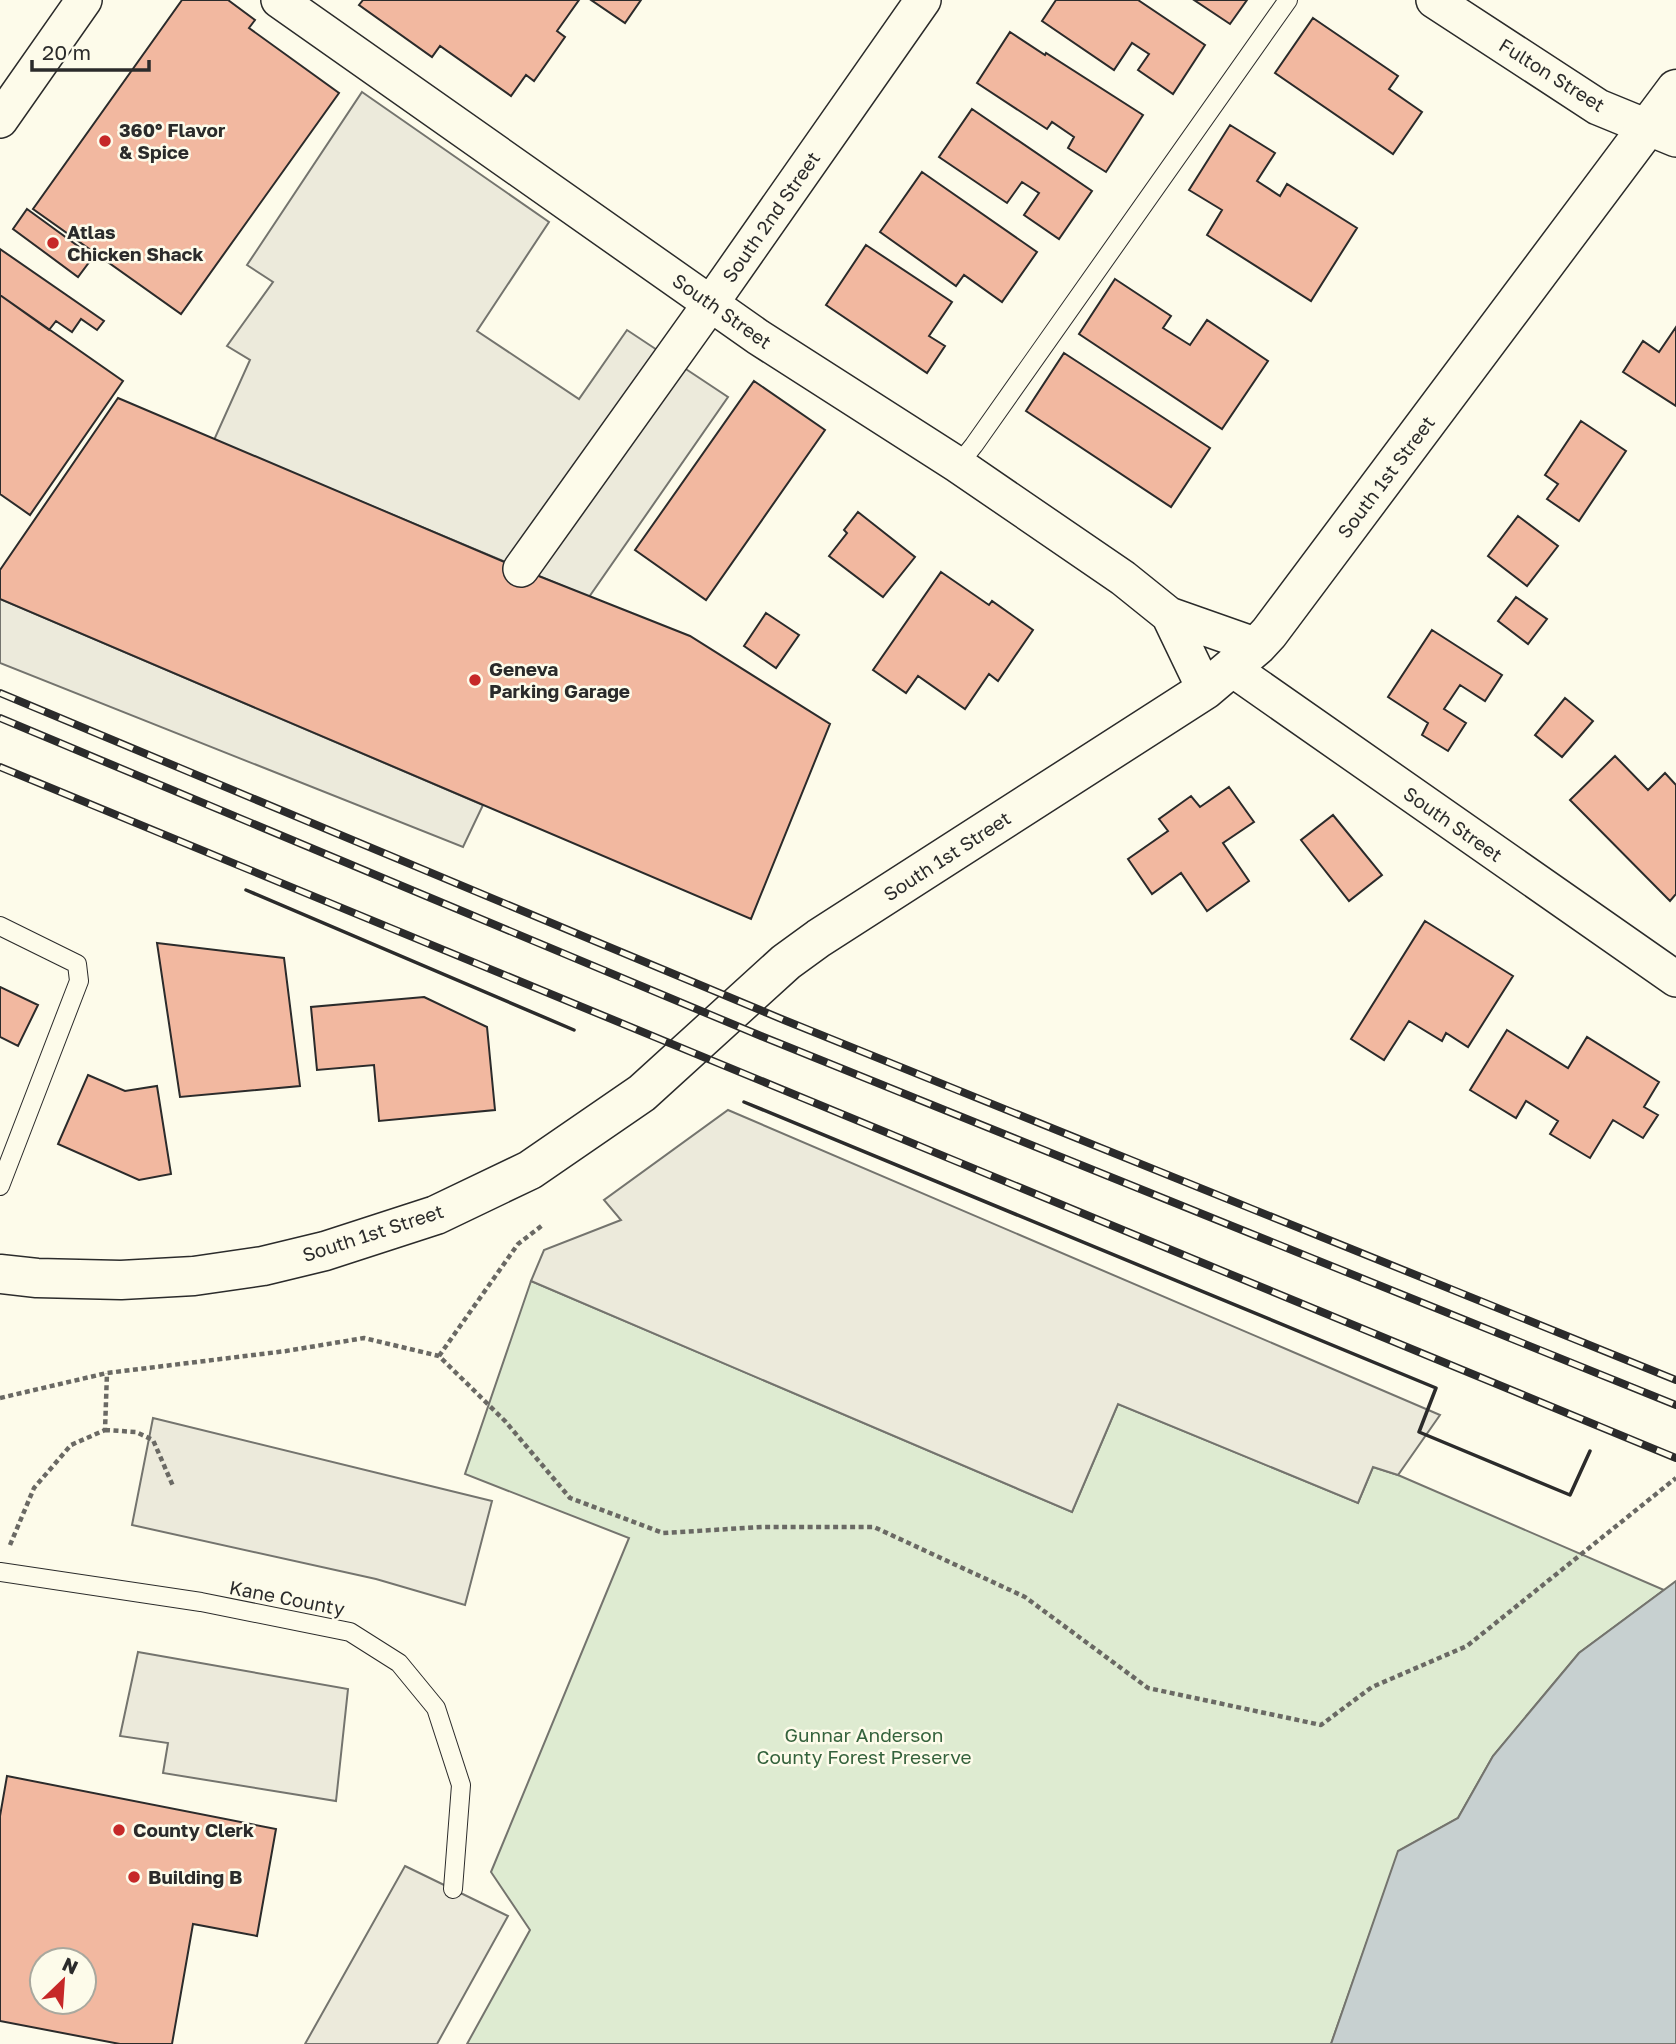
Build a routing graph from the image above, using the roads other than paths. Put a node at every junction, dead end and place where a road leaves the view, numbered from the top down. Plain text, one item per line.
1 (83, 0) edge
2 (279, 0) edge
3 (922, 0) edge
4 (1288, 0) edge
5 (1434, 0) edge
6 (1676, 89) edge
7 (0, 120) edge
8 (1662, 133) edge
9 (711, 303) junction
10 (958, 465) junction
11 (522, 569) dead end
12 (1169, 615) junction
13 (1231, 668) junction
14 (0, 926) edge
15 (1676, 979) edge
16 (0, 1186) edge
17 (0, 1274) edge
18 (2, 1572) edge
19 (453, 1889) dead end

1 - 7 street
2 - 9 street, South Street
3 - 9 street, South 2nd Street
4 - 10 lane
5 - 8 street, Fulton Street
6 - 8 main road, South 1st Street
8 - 13 main road, South 1st Street
9 - 10 street, South Street
9 - 11 street, South 2nd Street
10 - 12 street, South Street
12 - 13 street, South Street
12 - 13 street, South Street
13 - 15 street, South Street
13 - 17 main road, South 1st Street
14 - 16 lane
18 - 19 lane, Kane County

